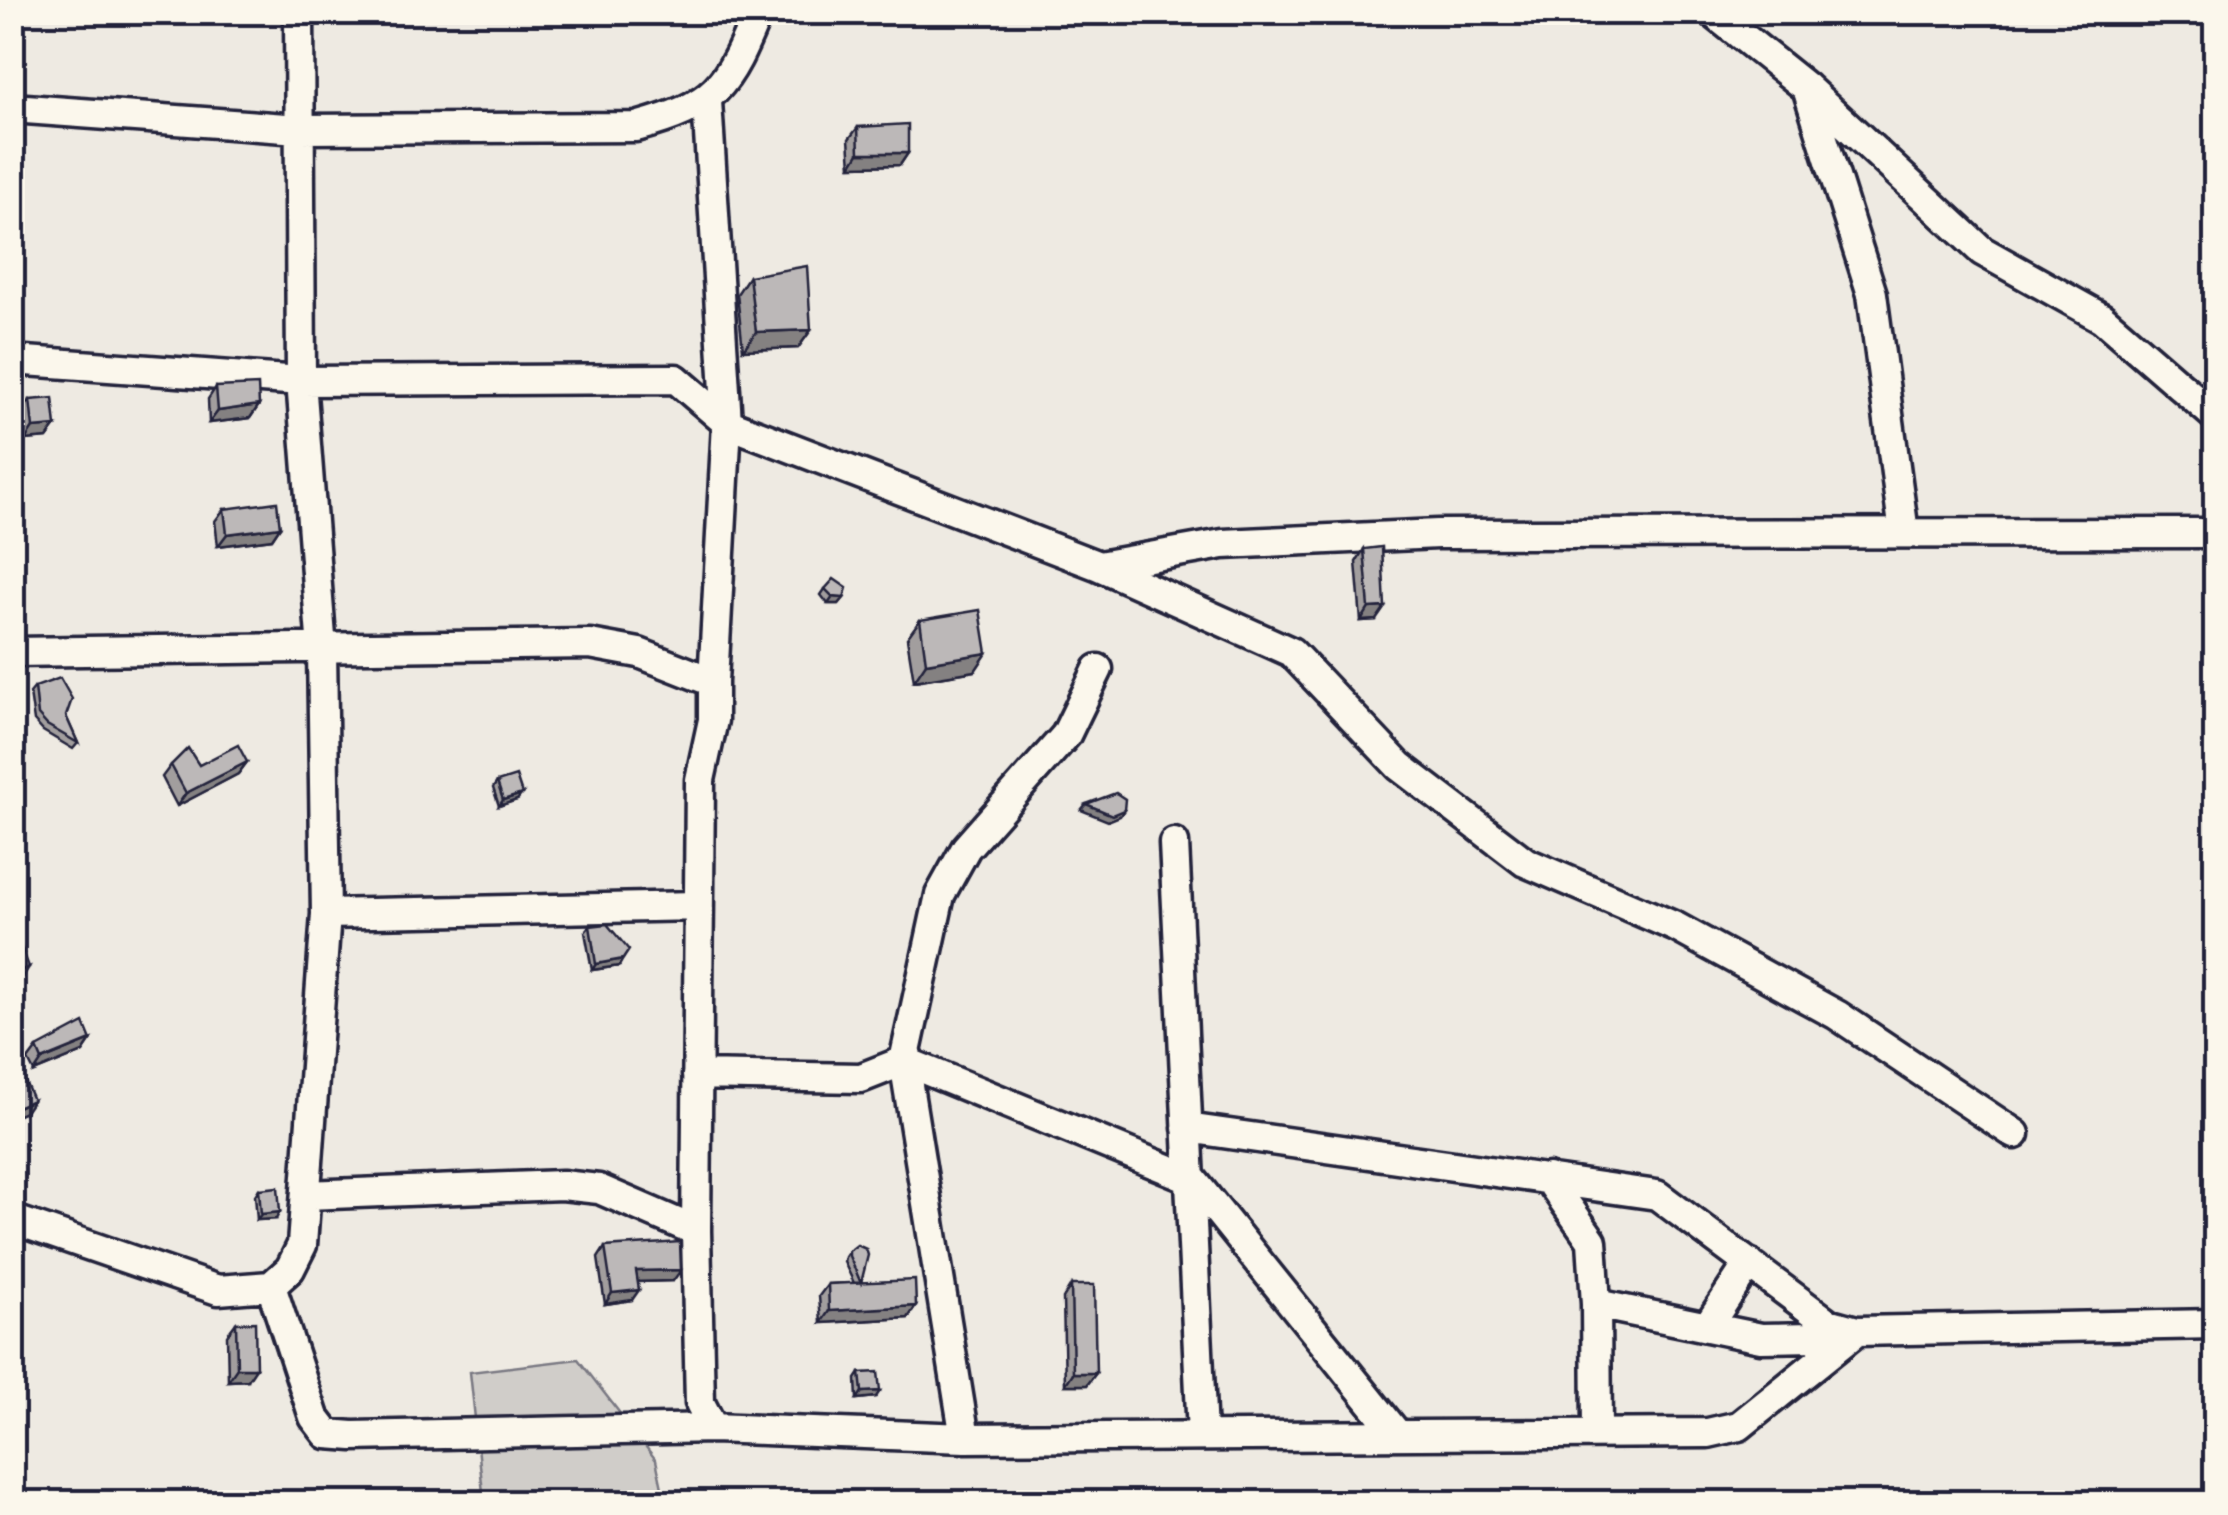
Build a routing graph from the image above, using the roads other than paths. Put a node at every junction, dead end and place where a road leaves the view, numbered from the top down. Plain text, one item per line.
1 (299, 12) edge
2 (758, 12) edge
3 (1712, 12) edge
4 (1807, 88) junction
5 (706, 101) junction
6 (12, 108) edge
7 (298, 130) junction
8 (12, 360) edge
9 (301, 381) junction
10 (2216, 417) edge
11 (728, 424) junction
12 (1904, 533) junction
13 (2216, 533) edge
14 (1099, 566) junction
15 (322, 650) junction
16 (12, 652) edge
17 (1098, 669) dead end
18 (713, 682) junction
19 (1174, 843) dead end
20 (697, 906) junction
21 (326, 914) junction
22 (904, 1061) junction
23 (697, 1076) junction
24 (1187, 1128) junction
25 (2015, 1134) dead end
26 (1548, 1178) junction
27 (1192, 1179) junction
28 (306, 1195) junction
29 (12, 1220) edge
30 (696, 1231) junction
31 (1749, 1263) junction
32 (271, 1286) junction
33 (1596, 1304) junction
34 (2216, 1324) edge
35 (1708, 1326) junction
36 (1857, 1332) junction
37 (713, 1428) junction
38 (1597, 1433) junction
39 (1397, 1434) junction
40 (1202, 1436) junction
41 (966, 1438) junction

1 - 7 street
2 - 5 street
3 - 4 street
4 - 10 street
4 - 12 street
5 - 7 street
5 - 11 street
6 - 7 street
7 - 9 street
8 - 9 street
9 - 11 street
9 - 15 street
11 - 14 street
11 - 18 street
12 - 13 street
12 - 14 street
14 - 25 street
15 - 16 street
15 - 18 street
15 - 21 street
17 - 22 street
18 - 20 street
19 - 24 street
20 - 21 street
20 - 23 street
21 - 28 street
22 - 23 street
22 - 27 street
22 - 41 street
23 - 30 street
24 - 26 street
24 - 27 street
26 - 31 street
26 - 33 street
27 - 39 street
27 - 40 street
28 - 30 street
28 - 32 street
29 - 32 street
30 - 37 street
31 - 35 street
31 - 36 street
32 - 37 street
33 - 35 street
33 - 38 street
34 - 36 street
35 - 36 street
36 - 38 street
37 - 41 street
38 - 39 street
39 - 40 street
40 - 41 street

